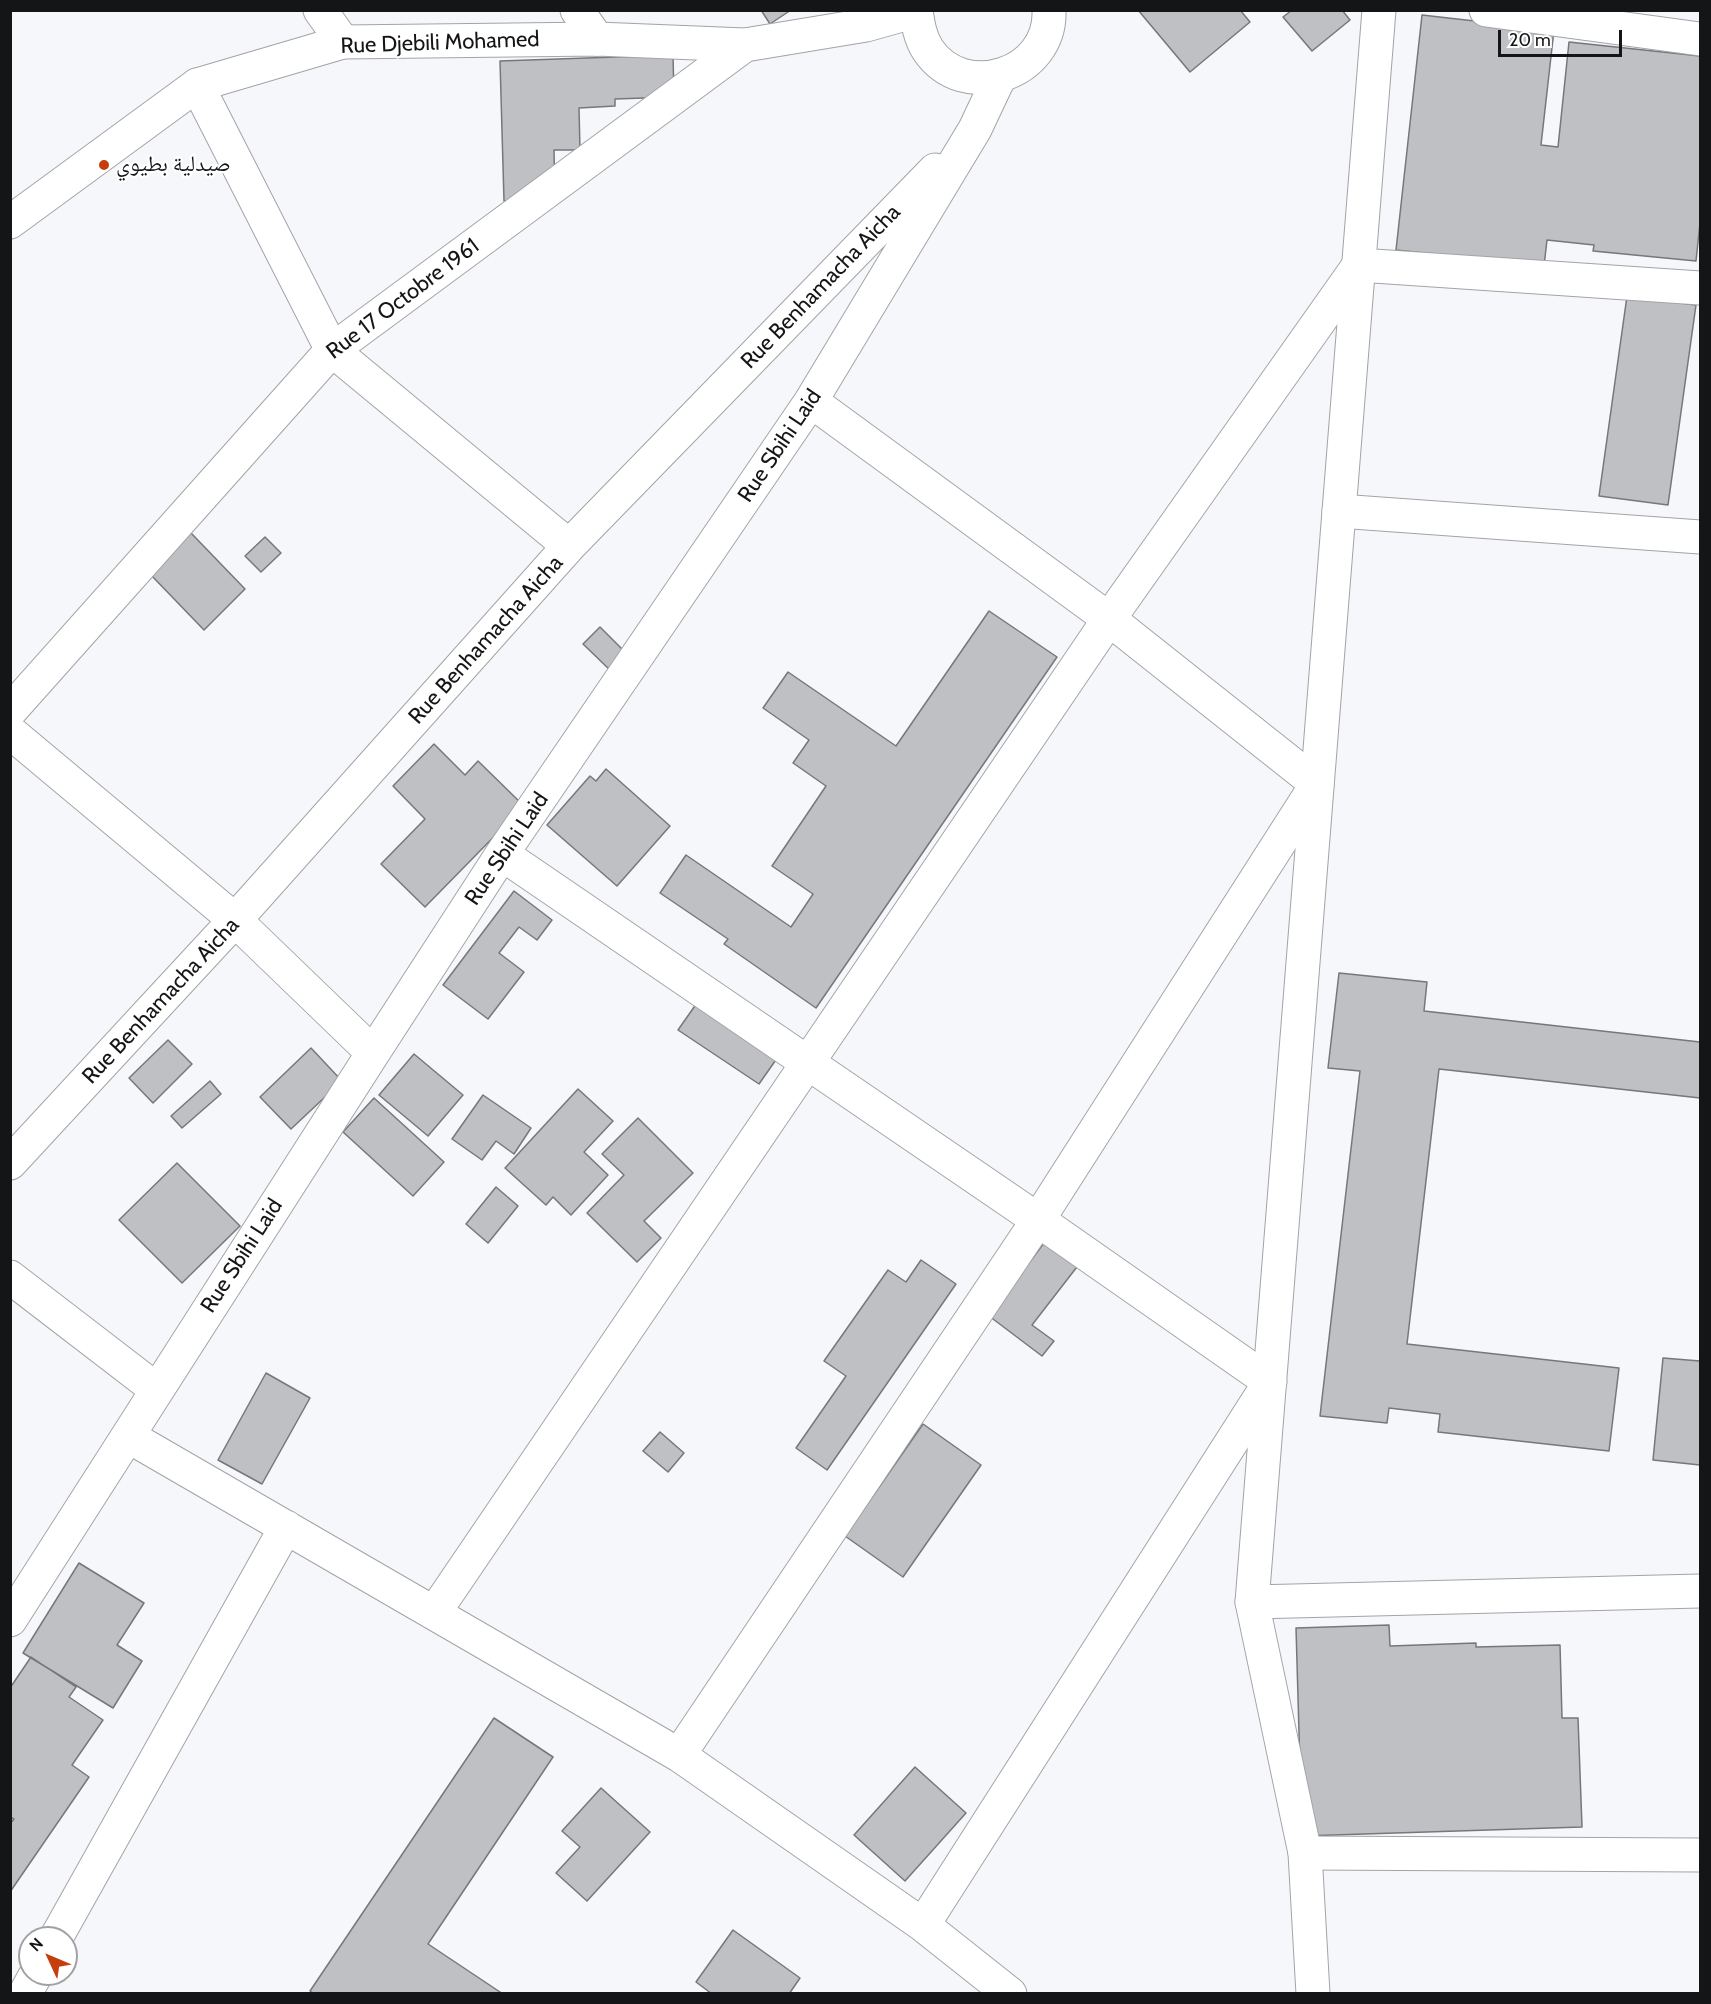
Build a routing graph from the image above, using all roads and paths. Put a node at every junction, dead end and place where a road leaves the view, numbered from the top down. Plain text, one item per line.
1 (320, 10) edge
2 (577, 10) edge
3 (1074, 10) edge
4 (1379, 10) edge
5 (1486, 10) edge
6 (916, 11) edge
7 (861, 18) edge
8 (1047, 24) edge
9 (597, 39) junction
10 (1701, 39) edge
11 (343, 42) junction
12 (745, 45) junction
13 (1000, 76) junction
14 (197, 85) junction
15 (975, 129) junction
16 (10, 222) edge
17 (1359, 265) junction
18 (1701, 288) edge
19 (332, 350) junction
20 (811, 401) junction
21 (1339, 511) junction
22 (1701, 537) edge
23 (569, 546) junction
24 (1109, 619) junction
25 (10, 711) edge
26 (10, 732) edge
27 (1317, 783) junction
28 (502, 854) junction
29 (235, 920) junction
30 (373, 1053) junction
31 (807, 1062) junction
32 (10, 1163) edge
33 (1038, 1220) junction
34 (10, 1277) edge
35 (1270, 1382) junction
36 (157, 1390) junction
37 (128, 1436) junction
38 (286, 1527) junction
39 (1701, 1591) edge
40 (1252, 1602) junction
41 (434, 1612) junction
42 (10, 1620) edge
43 (679, 1755) junction
44 (1305, 1853) junction
45 (1701, 1855) edge
46 (923, 1925) junction
47 (63, 1926) edge
48 (1010, 1994) edge
49 (1313, 1994) edge

1 - 11 street
2 - 9 street
3 - 8 street
4 - 17 street
5 - 10 street
6 - 7 street, Rue Djebili Mohamed
6 - 13 street
7 - 12 street, Rue Djebili Mohamed
8 - 13 street
9 - 11 street, Rue Djebili Mohamed
9 - 12 street, Rue Djebili Mohamed
11 - 14 street, Rue Djebili Mohamed
12 - 19 street, Rue 17 Octobre 1961
13 - 15 street, Rue Sbihi Laid
14 - 16 street, Rue Djebili Mohamed
14 - 19 street
15 - 20 street, Rue Sbihi Laid
15 - 23 street, Rue Benhamacha Aicha
17 - 18 street
17 - 21 street
17 - 24 street
19 - 23 street
19 - 25 street, Rue 17 Octobre 1961
20 - 24 street
20 - 28 street, Rue Sbihi Laid
21 - 22 street
21 - 27 street
23 - 29 street, Rue Benhamacha Aicha
24 - 27 street
24 - 31 street
26 - 29 street
27 - 33 street
27 - 35 street
28 - 30 street, Rue Sbihi Laid
28 - 31 street
29 - 30 street
29 - 32 street, Rue Benhamacha Aicha
30 - 36 street, Rue Sbihi Laid
31 - 33 street
31 - 41 street
33 - 35 street
33 - 43 street
34 - 36 street
35 - 40 street
35 - 46 street
36 - 37 street, Rue Sbihi Laid
37 - 38 street
37 - 42 street, Rue Sbihi Laid
38 - 41 street
38 - 47 street
39 - 40 street
40 - 44 street
41 - 43 street
43 - 46 street
44 - 45 street
44 - 49 street
46 - 48 street

